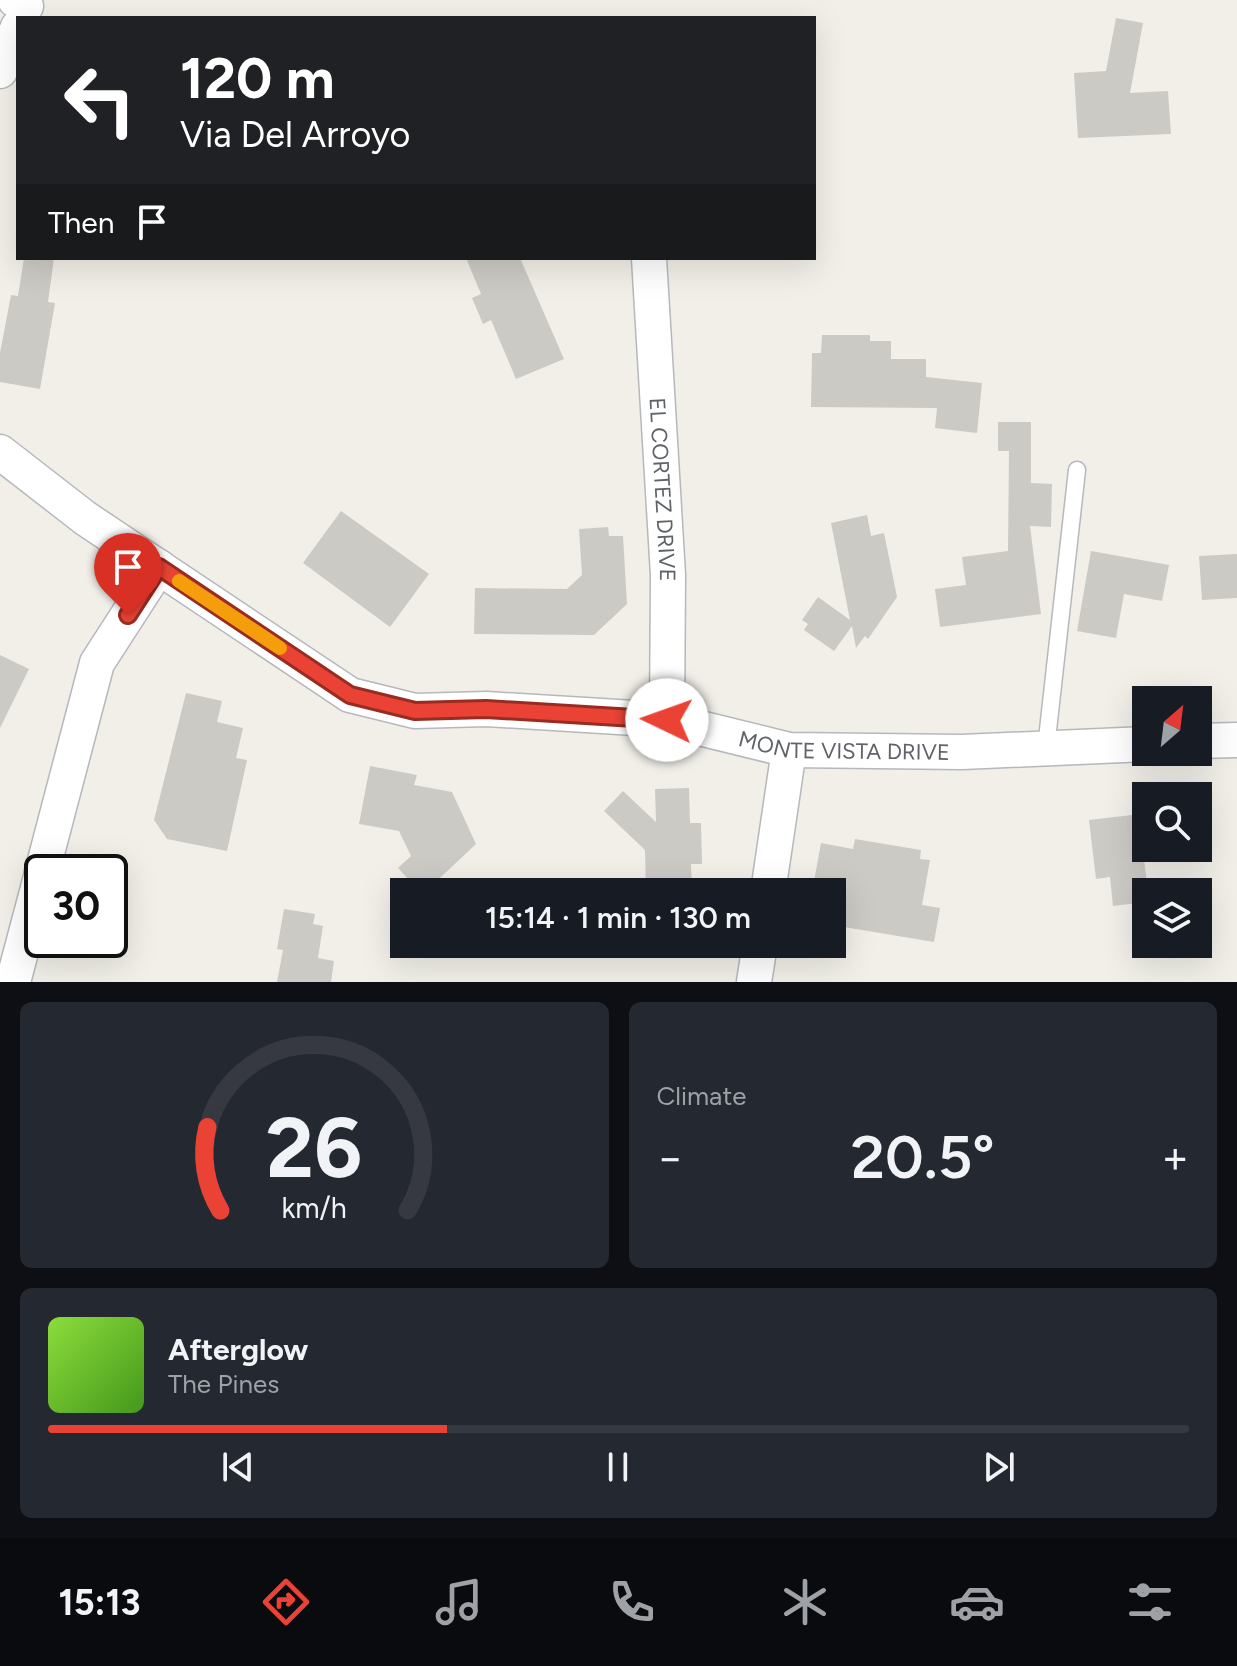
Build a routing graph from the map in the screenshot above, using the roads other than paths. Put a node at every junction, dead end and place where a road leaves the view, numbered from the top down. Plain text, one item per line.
1 (16, 27) edge
2 (0, 71) edge
3 (649, 260) edge
4 (0, 452) edge
5 (1077, 470) dead end
6 (159, 567) junction
7 (667, 720) junction
8 (1237, 740) edge
9 (1212, 741) edge
10 (1132, 745) edge
11 (1046, 748) junction
12 (789, 750) junction
13 (47, 854) edge
14 (770, 878) edge
15 (24, 940) edge
16 (758, 958) edge
17 (13, 982) edge
18 (754, 982) edge

1 - 2 street
3 - 7 street, EL CORTEZ DRIVE
4 - 6 street, MONTE VISTA DRIVE
5 - 11 lane
6 - 7 street, MONTE VISTA DRIVE
6 - 13 street
7 - 12 street, MONTE VISTA DRIVE
8 - 9 street
10 - 11 street, MONTE VISTA DRIVE
11 - 12 street, MONTE VISTA DRIVE
12 - 14 street
15 - 17 street
16 - 18 street

